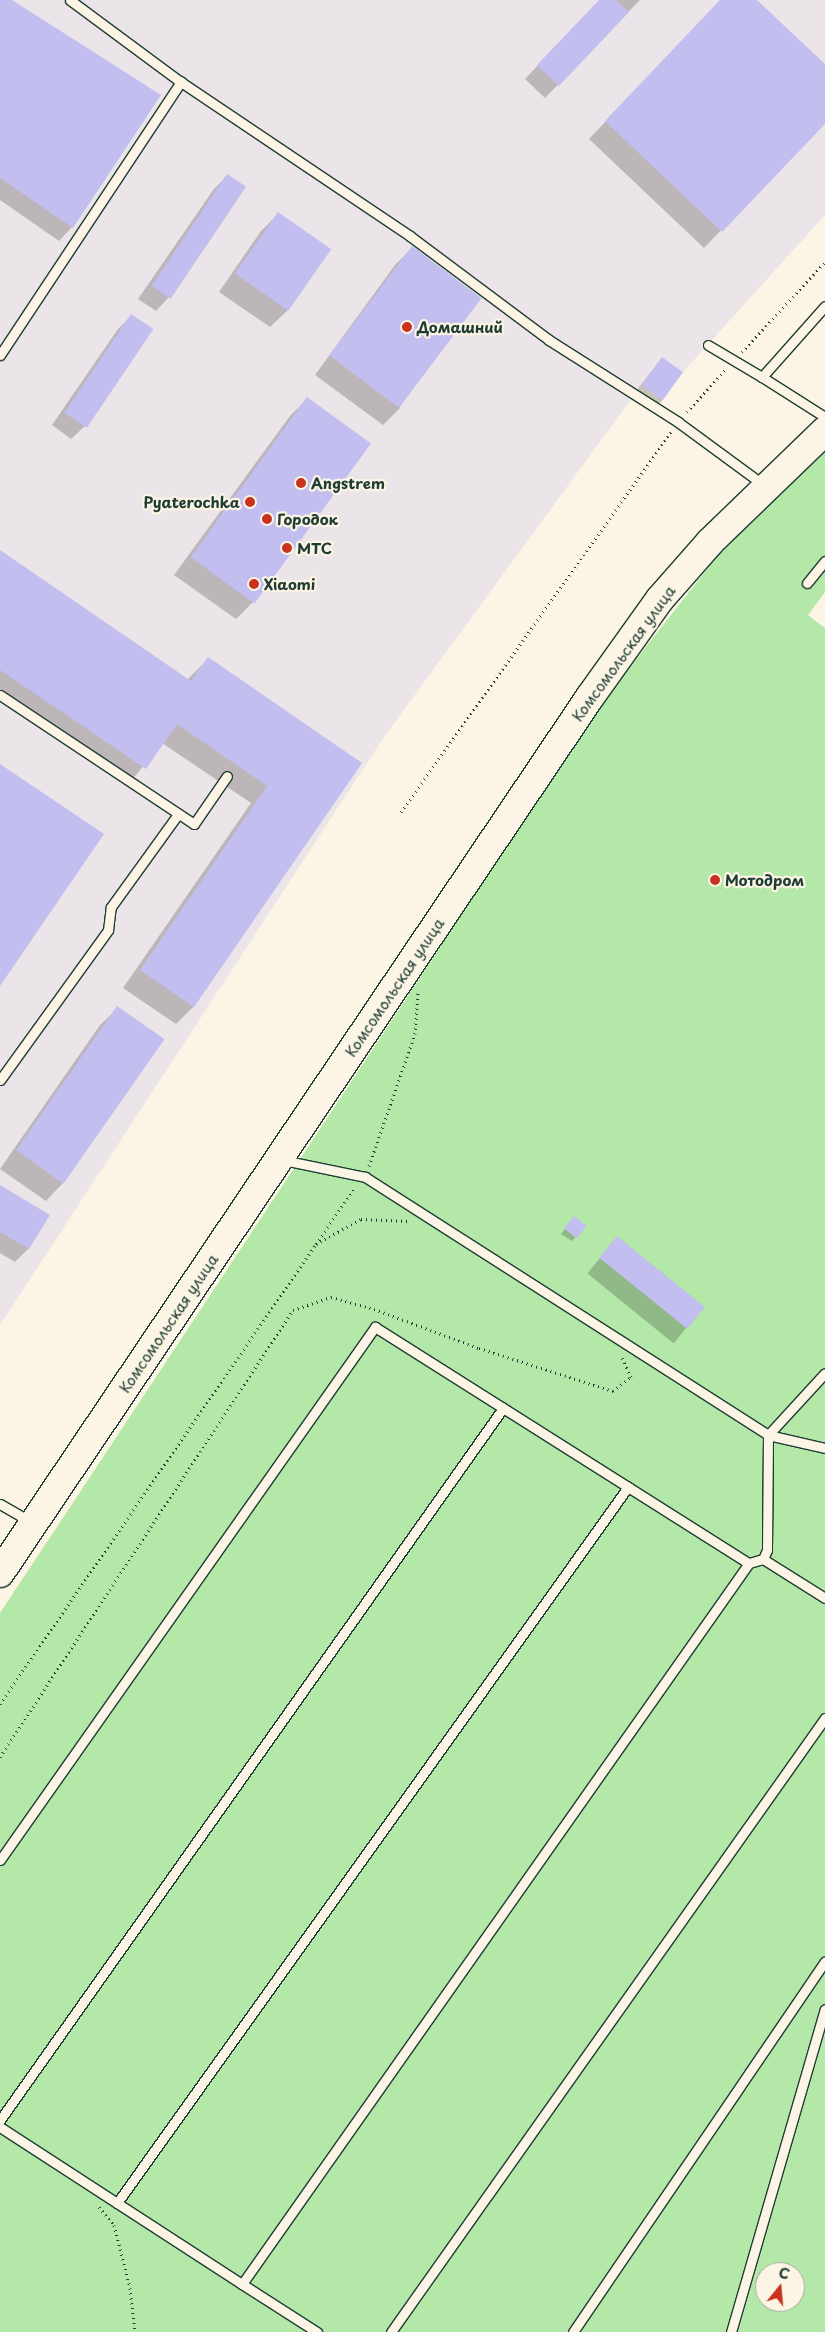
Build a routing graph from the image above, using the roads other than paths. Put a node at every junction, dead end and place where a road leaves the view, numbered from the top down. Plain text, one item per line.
1 (70, 0) edge
2 (181, 82) junction
3 (825, 306) edge
4 (708, 345) dead end
5 (0, 355) edge
6 (762, 377) junction
7 (825, 417) edge
8 (825, 431) edge
9 (767, 487) junction
10 (825, 561) edge
11 (808, 583) dead end
12 (0, 696) edge
13 (228, 776) dead end
14 (178, 814) junction
15 (0, 1080) edge
16 (278, 1159) junction
17 (825, 1373) edge
18 (502, 1408) junction
19 (768, 1435) junction
20 (825, 1448) edge
21 (628, 1487) junction
22 (0, 1504) edge
23 (34, 1523) junction
24 (763, 1559) junction
25 (749, 1563) junction
26 (0, 1572) edge
27 (825, 1598) edge
28 (825, 1718) edge
29 (0, 1860) edge
30 (825, 1961) edge
31 (825, 2010) edge
32 (0, 2120) edge
33 (0, 2127) edge
34 (117, 2203) junction
35 (242, 2284) junction
36 (311, 2330) edge
37 (391, 2332) edge
38 (573, 2332) edge
39 (731, 2332) edge

1 - 2 lane
2 - 5 lane
2 - 9 lane
3 - 6 lane
4 - 6 lane
6 - 7 lane
8 - 9 main road, Комсомольская улица
9 - 16 main road, Комсомольская улица
10 - 11 lane
12 - 14 lane
13 - 14 lane
14 - 15 lane
16 - 19 lane
16 - 23 main road, Комсомольская улица
17 - 19 lane
18 - 21 lane
18 - 29 lane
18 - 32 lane
19 - 20 lane
19 - 24 lane
21 - 25 lane
21 - 34 lane
22 - 23 lane
23 - 26 main road, Комсомольская улица
24 - 25 lane
24 - 27 lane
25 - 35 lane
28 - 37 lane
30 - 38 lane
31 - 39 lane
33 - 34 lane
34 - 35 lane
35 - 36 lane

